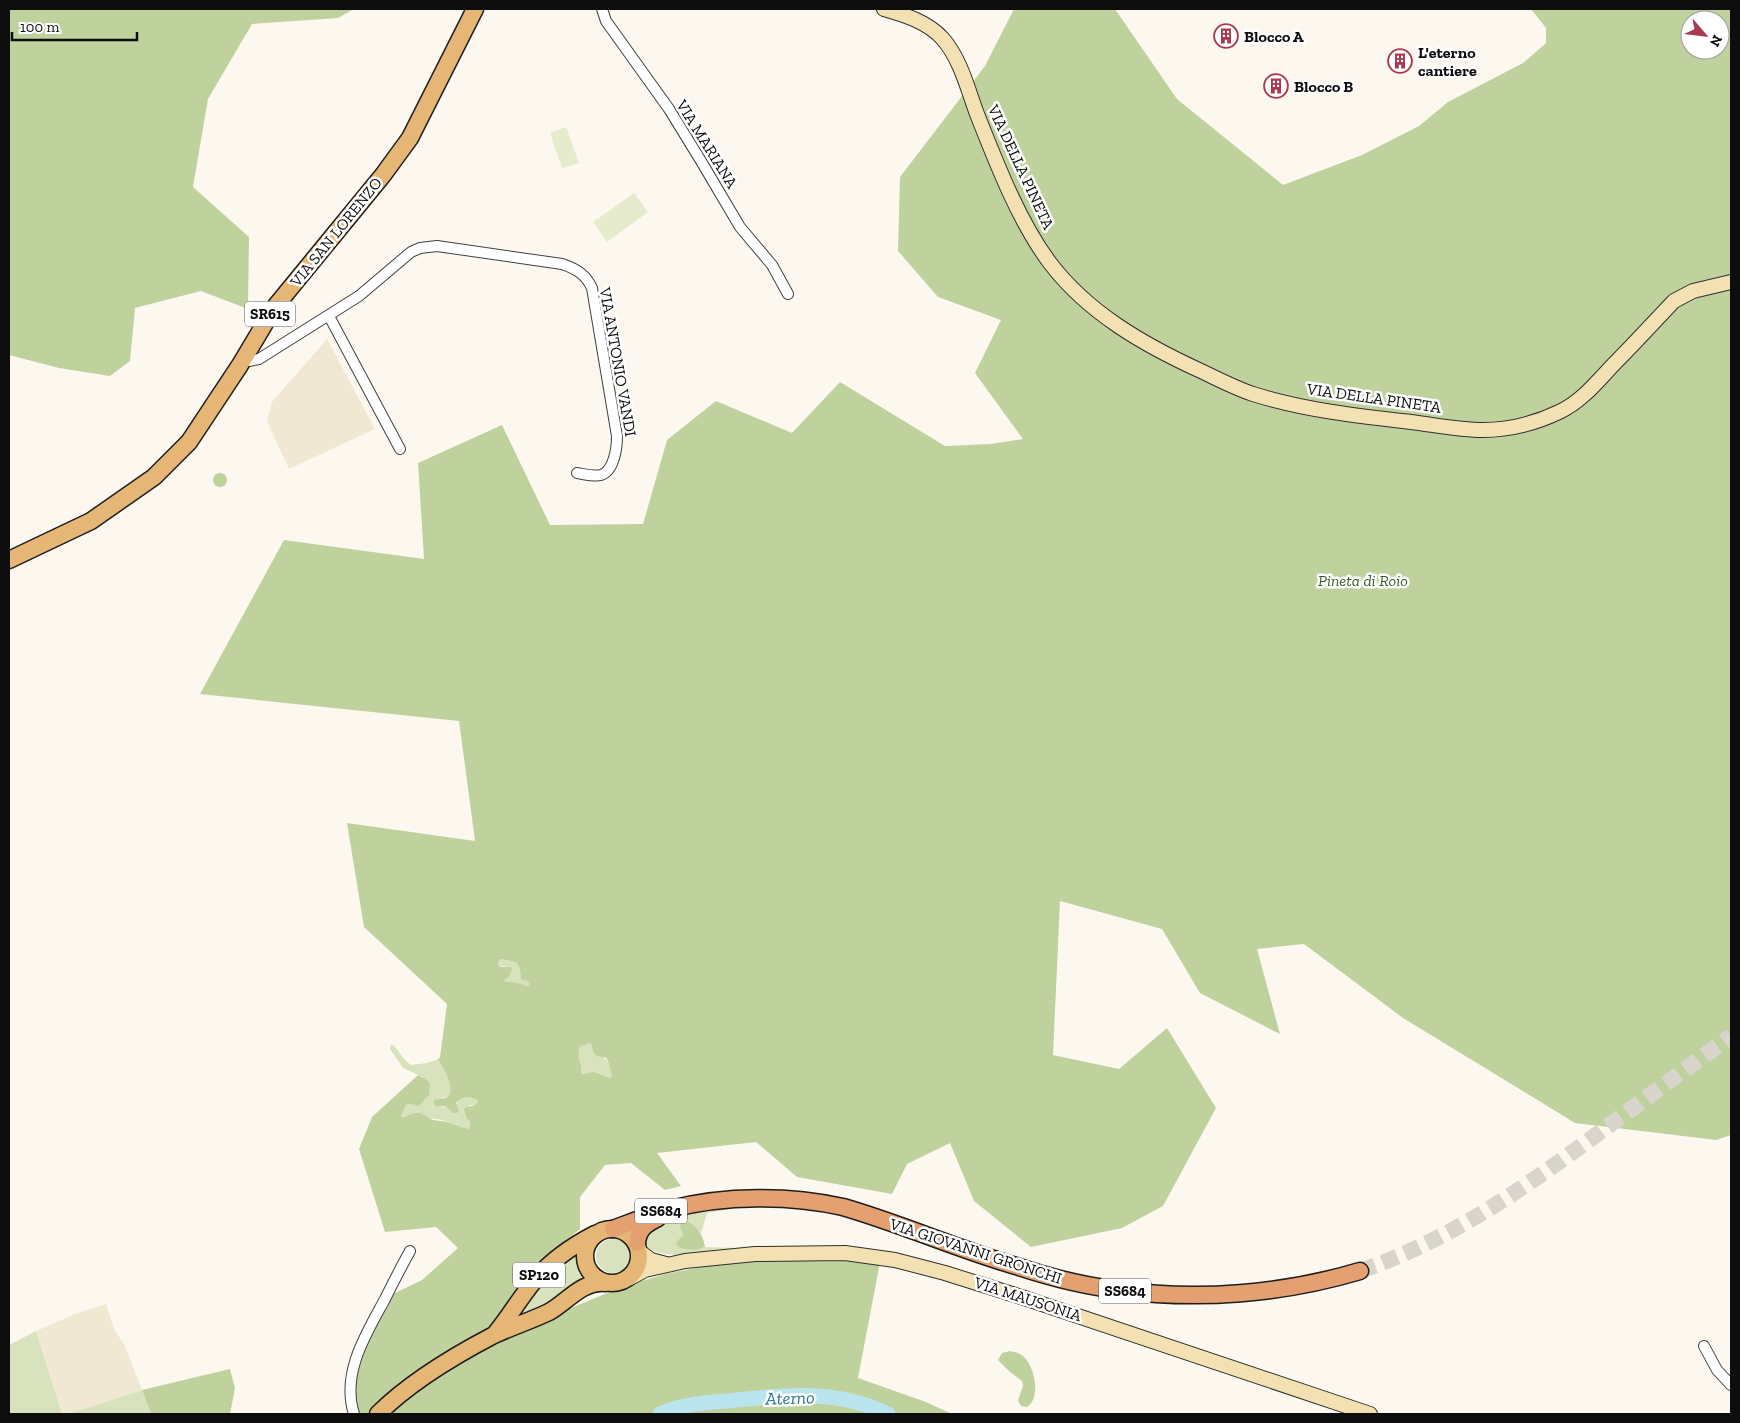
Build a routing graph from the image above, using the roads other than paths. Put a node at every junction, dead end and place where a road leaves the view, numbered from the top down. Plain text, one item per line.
1 (475, 9) edge
2 (602, 9) edge
3 (884, 9) edge
4 (1731, 282) edge
5 (788, 294) dead end
6 (329, 316) junction
7 (243, 360) junction
8 (400, 450) dead end
9 (577, 472) dead end
10 (9, 560) edge
11 (712, 1202) junction
12 (606, 1230) junction
13 (638, 1248) junction
14 (410, 1252) dead end
15 (674, 1264) junction
16 (1360, 1271) tunnel mouth
17 (630, 1278) junction
18 (605, 1283) junction
19 (494, 1336) junction
20 (1704, 1346) dead end
21 (1731, 1385) edge
22 (354, 1414) edge
23 (378, 1414) edge
24 (1370, 1414) edge

1 - 7 main road, VIA SAN LORENZO / SR615
2 - 5 street, VIA MARIANA
3 - 4 main road, VIA DELLA PINETA
6 - 7 street, VIA ANTONIO VANDI
6 - 8 street
6 - 9 street, VIA ANTONIO VANDI
7 - 10 main road, VIA SAN LORENZO / SR615
11 - 12 highway, VIA GIOVANNI GRONCHI / SS684
11 - 13 highway, VIA GIOVANNI GRONCHI / SS684
11 - 16 highway, VIA GIOVANNI GRONCHI / SS684
12 - 13 main road
12 - 18 main road
12 - 19 main road, SP120
13 - 15 main road, VIA MAUSONIA
13 - 17 main road
14 - 22 street
15 - 17 main road, VIA MAUSONIA
15 - 24 main road, VIA MAUSONIA
17 - 18 main road
18 - 19 main road, SP120
19 - 23 main road, SP120
20 - 21 street

